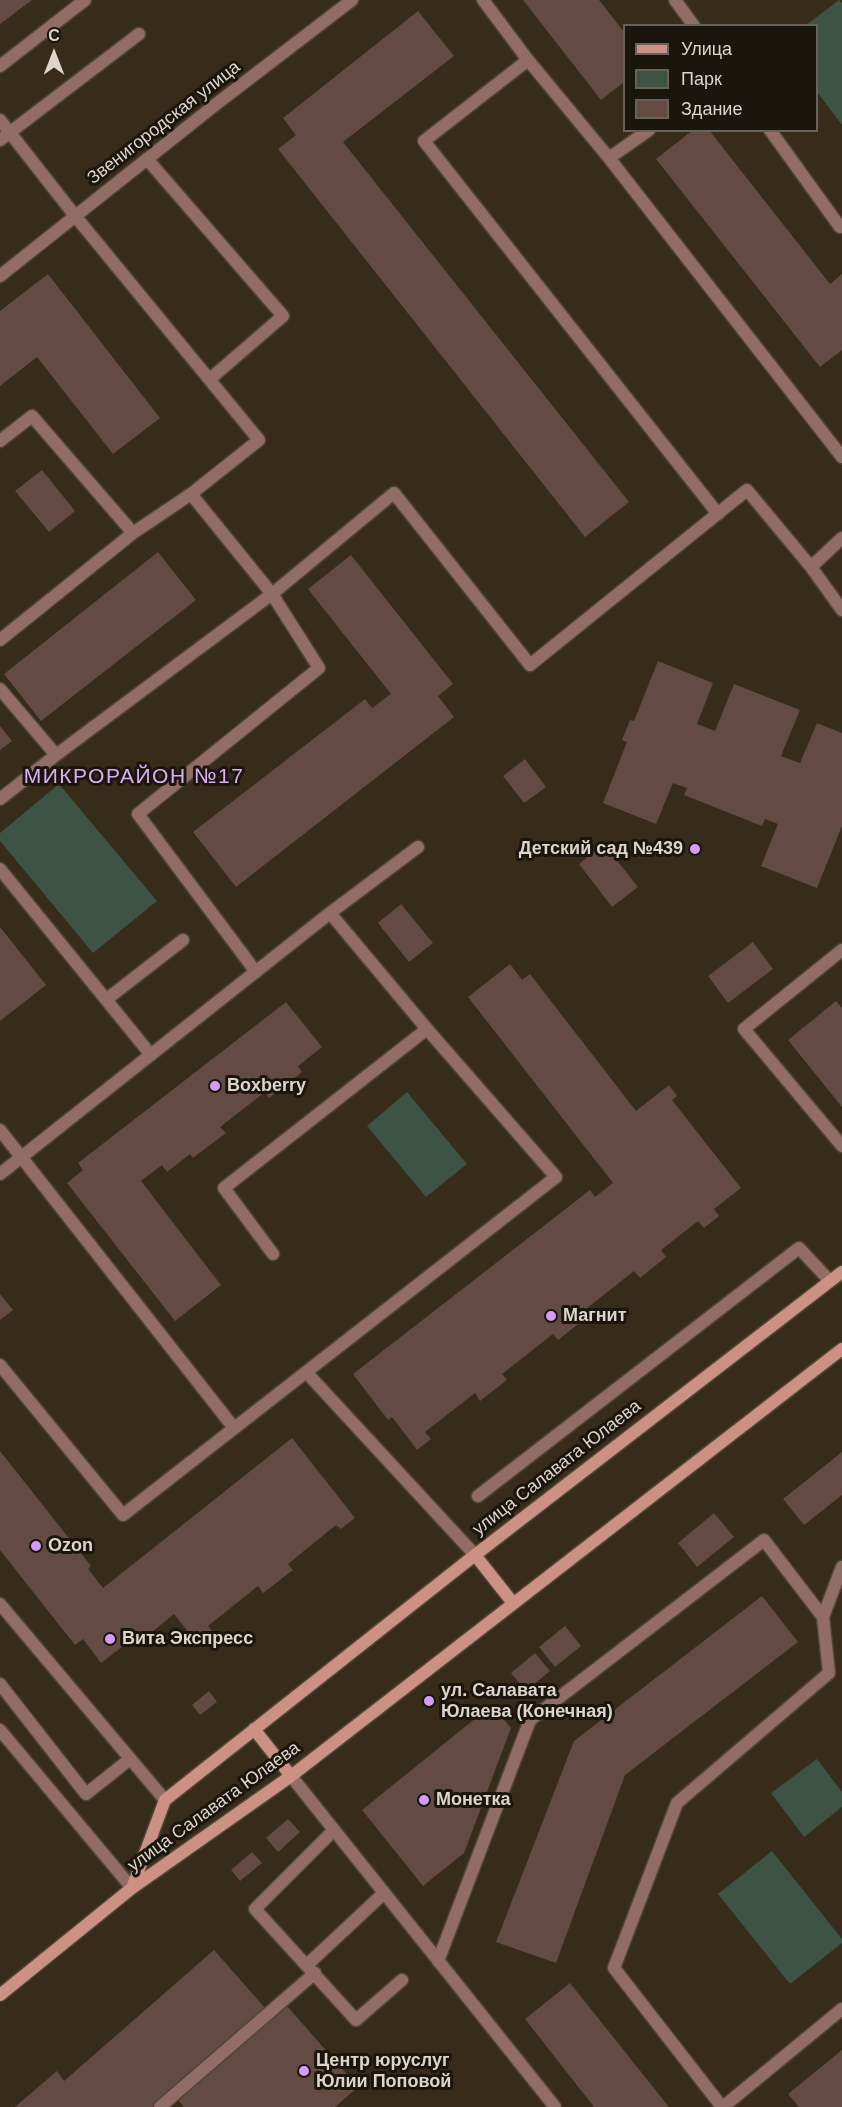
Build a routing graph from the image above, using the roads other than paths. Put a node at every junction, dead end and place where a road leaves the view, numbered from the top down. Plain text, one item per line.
1 (85, 0) edge
2 (352, 0) edge
3 (483, 0) edge
4 (675, 0) edge
5 (693, 24) edge
6 (139, 34) dead end
7 (528, 60) junction
8 (0, 66) edge
9 (0, 120) edge
10 (646, 132) edge
11 (771, 132) edge
12 (5, 136) edge
13 (609, 158) junction
14 (147, 159) junction
15 (76, 217) junction
16 (842, 225) edge
17 (0, 276) edge
18 (210, 379) junction
19 (837, 439) edge
20 (0, 441) edge
21 (842, 457) edge
22 (190, 494) junction
23 (718, 514) junction
24 (134, 533) junction
25 (842, 538) edge
26 (811, 567) junction
27 (272, 594) junction
28 (842, 610) edge
29 (0, 640) edge
30 (0, 689) edge
31 (56, 755) junction
32 (0, 799) edge
33 (418, 847) dead end
34 (0, 869) edge
35 (330, 914) junction
36 (183, 940) dead end
37 (842, 950) edge
38 (256, 972) junction
39 (107, 999) junction
40 (427, 1029) junction
41 (152, 1055) junction
42 (0, 1130) edge
43 (842, 1146) edge
44 (21, 1158) junction
45 (0, 1174) edge
46 (273, 1254) dead end
47 (842, 1272) edge
48 (830, 1281) junction
49 (842, 1349) edge
50 (0, 1365) edge
51 (306, 1372) junction
52 (234, 1428) junction
53 (478, 1496) dead end
54 (475, 1555) junction
55 (842, 1567) edge
56 (513, 1603) junction
57 (0, 1604) edge
58 (822, 1617) junction
59 (0, 1684) edge
60 (254, 1729) junction
61 (0, 1730) edge
62 (130, 1759) junction
63 (291, 1776) junction
64 (165, 1800) junction
65 (334, 1830) junction
66 (132, 1888) junction
67 (384, 1893) junction
68 (438, 1961) junction
69 (311, 1969) junction
70 (402, 1980) dead end
71 (0, 1995) edge
72 (842, 2009) edge
73 (160, 2107) edge
74 (555, 2107) edge
75 (722, 2107) edge

1 - 8 street
2 - 14 street, Звенигородская улица
3 - 7 street
4 - 5 street
6 - 12 street
7 - 13 street
7 - 23 street
9 - 12 street
10 - 13 street
11 - 16 street
12 - 15 street
13 - 19 street
14 - 15 street, Звенигородская улица
14 - 18 street
15 - 17 street, Звенигородская улица
15 - 18 street
18 - 22 street
19 - 21 street
20 - 24 street
22 - 24 street
22 - 27 street
23 - 26 street
23 - 27 street
24 - 29 street
25 - 26 street
26 - 28 street
27 - 31 street
27 - 38 street
30 - 31 street
31 - 32 street
33 - 35 street
34 - 39 street
35 - 38 street
35 - 40 street
36 - 39 street
37 - 43 street
38 - 41 street
39 - 41 street
40 - 46 street
40 - 51 street
41 - 44 street
42 - 44 street
44 - 45 street
44 - 52 street
47 - 48 street, улица Салавата Юлаева
48 - 53 street
48 - 54 street, улица Салавата Юлаева
49 - 56 street, улица Салавата Юлаева
50 - 52 street
51 - 52 street
51 - 54 street
54 - 56 street
54 - 60 street, улица Салавата Юлаева
55 - 58 street
56 - 63 street, улица Салавата Юлаева
57 - 62 street
58 - 68 street
58 - 75 street
59 - 62 street
60 - 63 street
60 - 64 street, улица Салавата Юлаева
61 - 66 street
62 - 64 street
63 - 65 street
63 - 66 street, улица Салавата Юлаева
64 - 66 street, улица Салавата Юлаева
65 - 67 street
65 - 69 street
66 - 71 street
67 - 68 street
67 - 69 street
68 - 74 street
69 - 70 street
69 - 73 street
72 - 75 street

